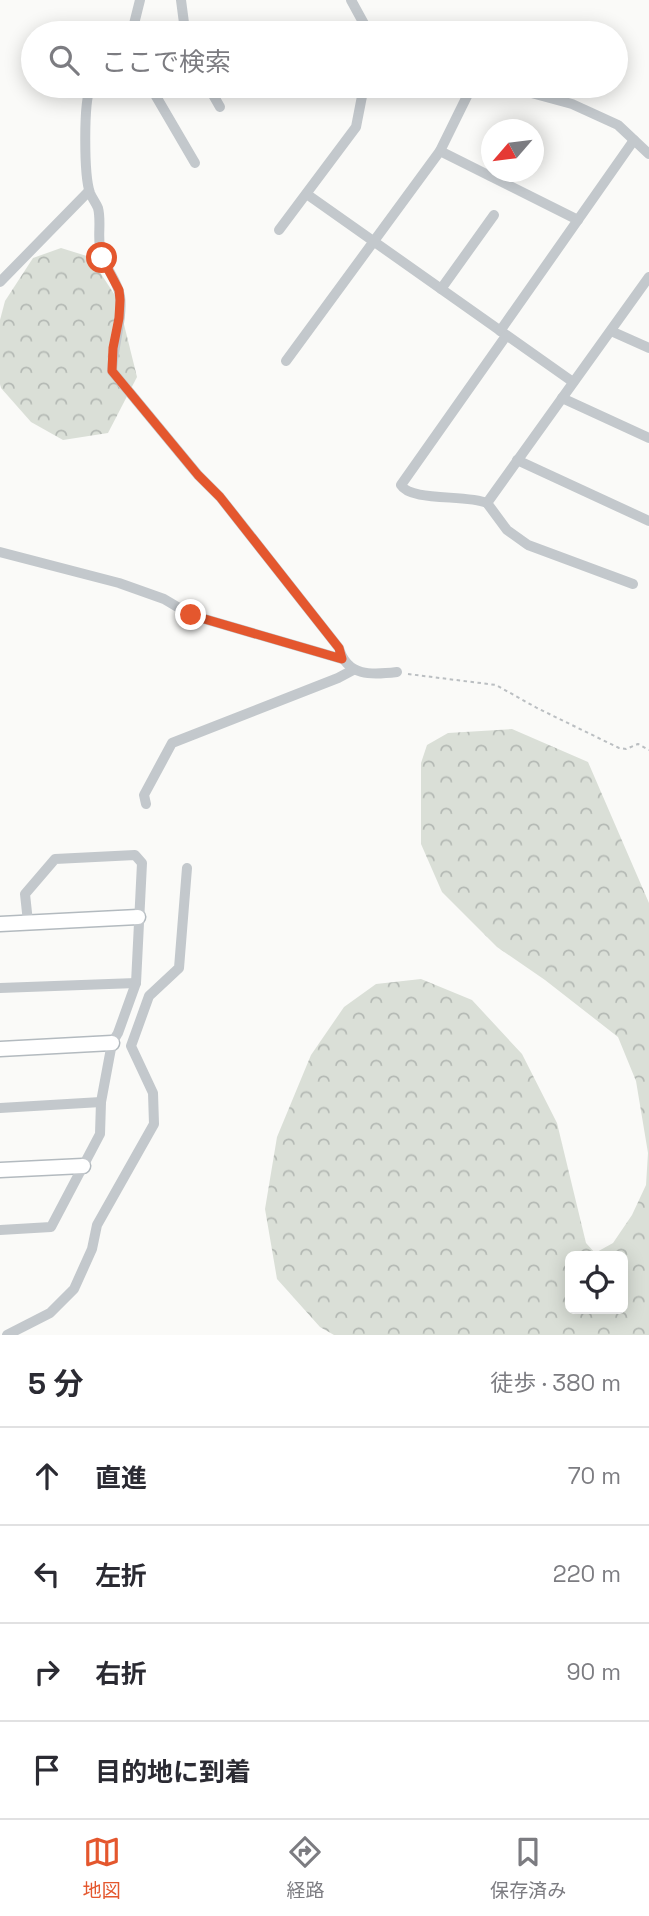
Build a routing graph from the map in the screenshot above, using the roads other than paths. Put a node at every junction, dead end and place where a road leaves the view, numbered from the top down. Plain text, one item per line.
1 (139, 0) edge
2 (181, 0) edge
3 (351, 0) edge
4 (135, 21) edge
5 (184, 21) edge
6 (362, 21) edge
7 (87, 98) edge
8 (157, 98) edge
9 (215, 98) edge
10 (362, 98) edge
11 (466, 98) edge
12 (550, 98) edge
13 (220, 107) dead end
14 (634, 140) junction
15 (440, 151) junction
16 (649, 154) edge
17 (195, 163) dead end
18 (89, 191) junction
19 (308, 195) junction
20 (494, 215) dead end
21 (578, 220) junction
22 (279, 230) dead end
23 (373, 243) junction
24 (649, 277) edge
25 (0, 282) edge
26 (441, 289) junction
27 (611, 331) junction
28 (503, 333) junction
29 (649, 348) edge
30 (286, 360) dead end
31 (573, 382) junction
32 (562, 398) junction
33 (649, 438) edge
34 (517, 460) junction
35 (487, 503) junction
36 (649, 521) edge
37 (0, 552) edge
38 (633, 584) dead end
39 (342, 659) junction
40 (353, 670) junction
41 (397, 672) road end
42 (146, 804) dead end
43 (187, 868) dead end
44 (138, 917) junction
45 (28, 922) junction
46 (0, 924) edge
47 (136, 983) junction
48 (0, 988) edge
49 (112, 1043) junction
50 (0, 1049) edge
51 (101, 1102) junction
52 (0, 1108) edge
53 (83, 1166) junction
54 (0, 1170) edge
55 (0, 1230) edge
56 (7, 1335) edge

1 - 4 street
2 - 5 street
3 - 6 street
7 - 18 street
8 - 17 street
9 - 13 street
10 - 19 street
11 - 15 street
12 - 14 street
14 - 16 street
14 - 21 street
15 - 21 street
15 - 23 street
18 - 25 street
18 - 39 street
19 - 22 street
19 - 23 street
20 - 26 street
21 - 28 street
23 - 26 street
23 - 30 street
24 - 27 street
26 - 28 street
27 - 29 street
27 - 31 street
28 - 31 street
28 - 35 street
31 - 32 street
32 - 33 street
32 - 34 street
34 - 35 street
34 - 36 street
35 - 38 street
37 - 39 street
39 - 40 street
40 - 41 street
40 - 42 street
43 - 56 street
44 - 45 street
44 - 45 street
44 - 47 street
45 - 46 street
47 - 48 street
47 - 49 street
49 - 50 street
49 - 51 street
51 - 52 street
51 - 53 street
53 - 54 street
53 - 55 street

